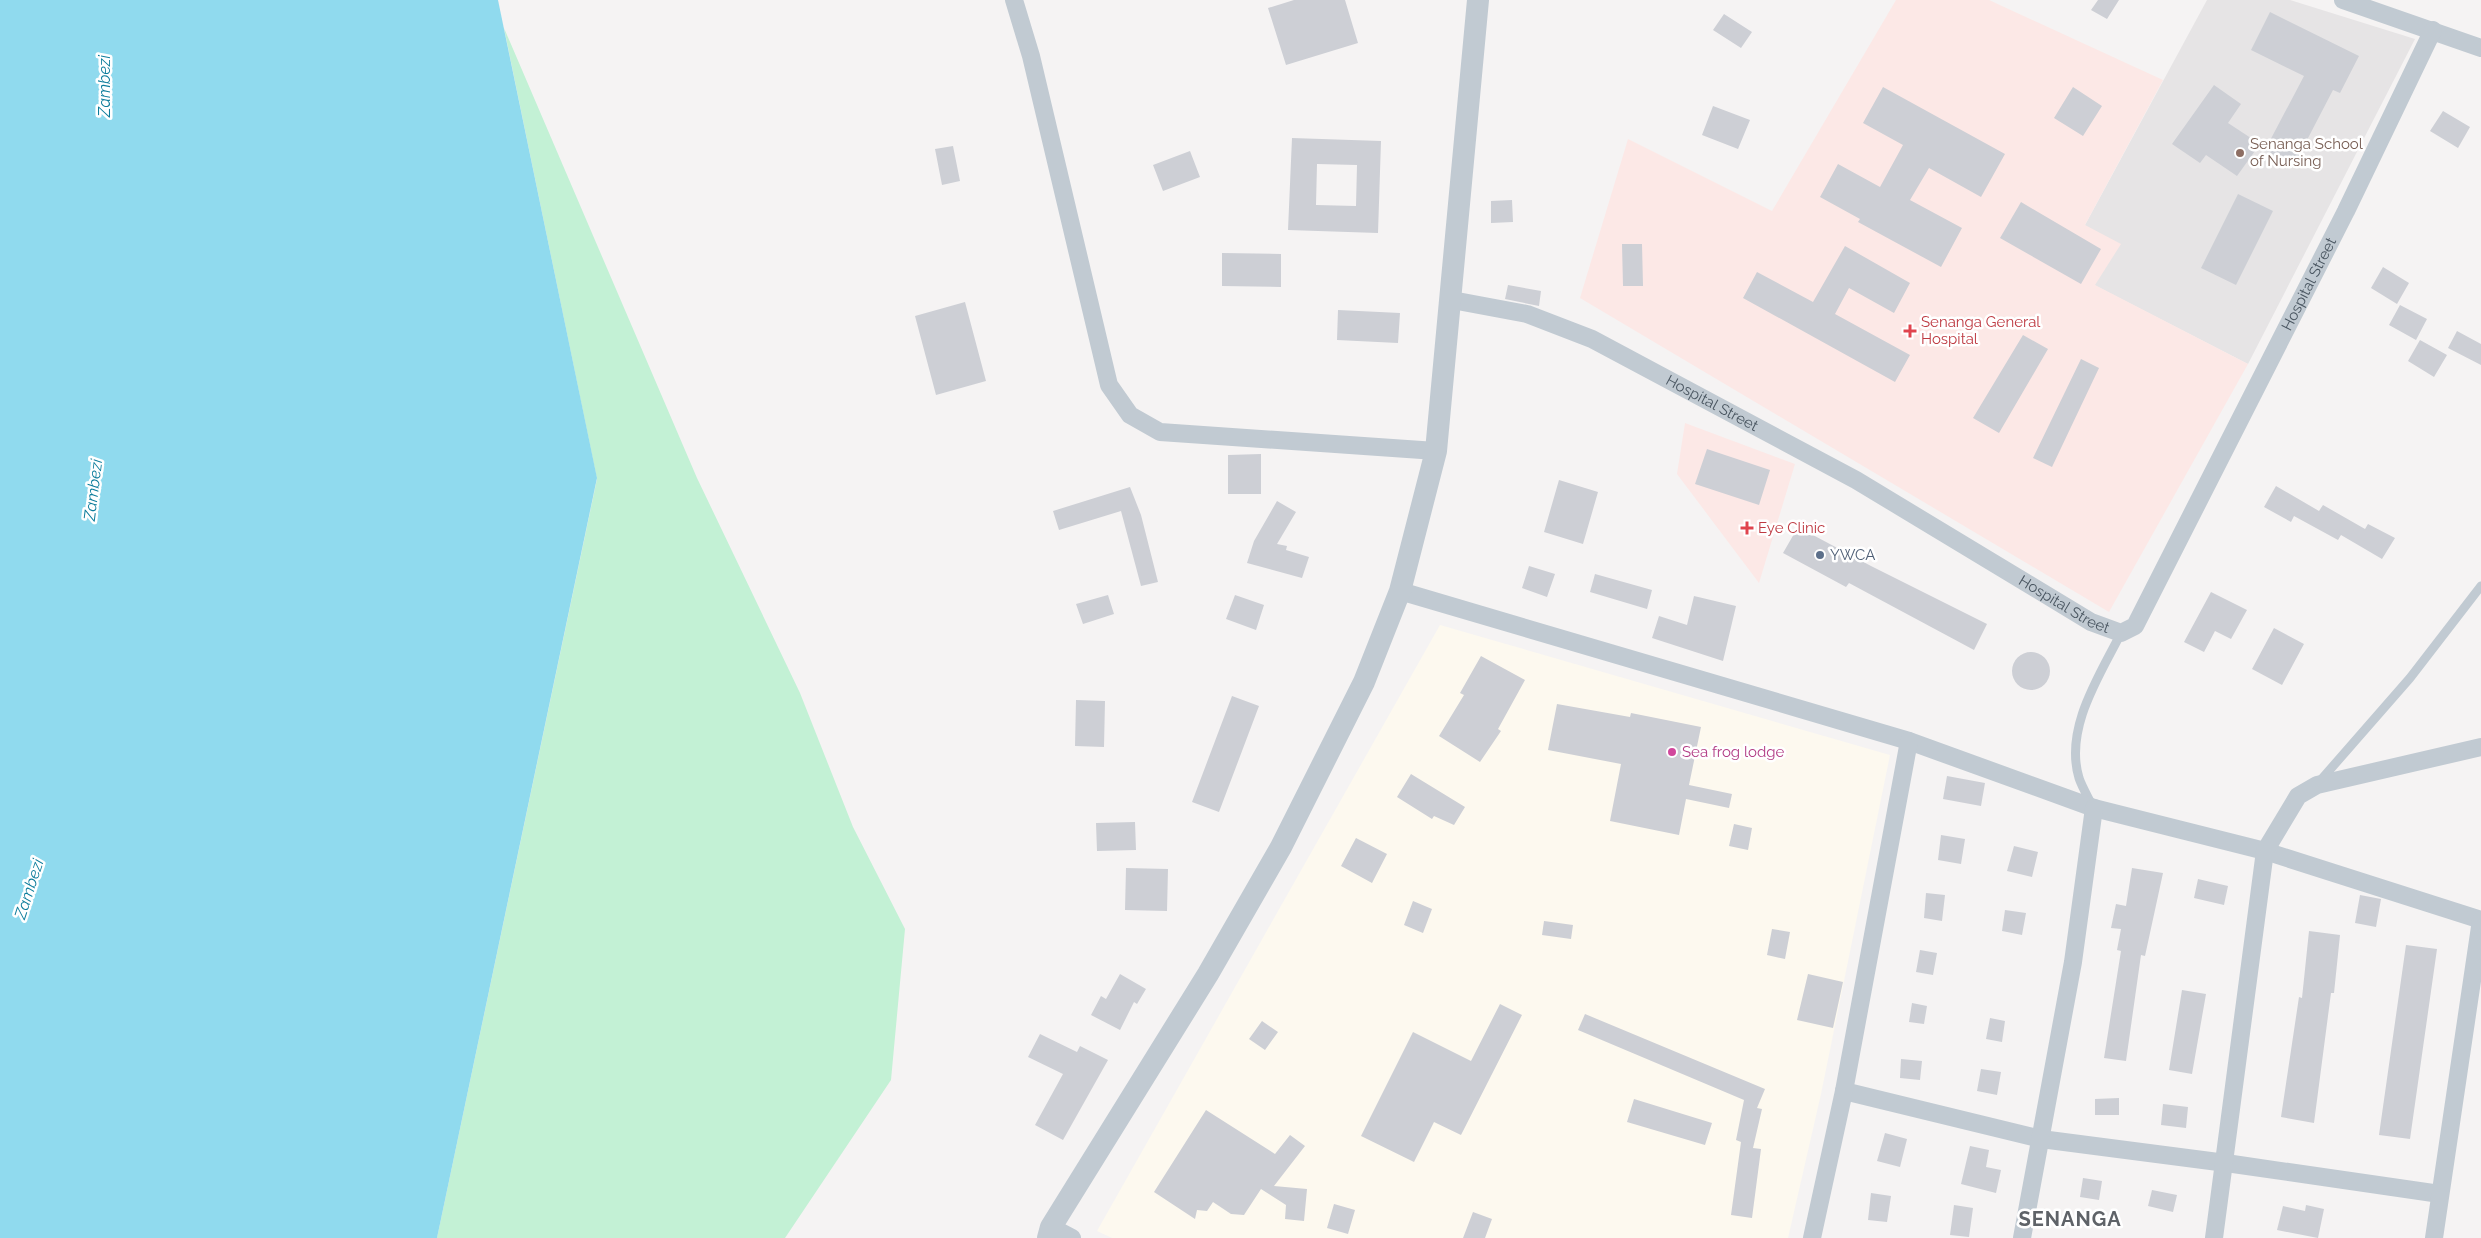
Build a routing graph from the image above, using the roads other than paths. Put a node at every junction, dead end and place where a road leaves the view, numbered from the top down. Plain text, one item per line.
1 (1014, 0) edge
2 (1478, 0) edge
3 (2344, 0) edge
4 (2433, 30) junction
5 (2481, 48) edge
6 (1452, 300) junction
7 (1436, 451) junction
8 (2481, 586) edge
9 (1400, 591) junction
10 (2121, 634) junction
11 (1909, 741) junction
12 (2481, 747) edge
13 (2317, 785) junction
14 (2094, 808) junction
15 (2265, 852) junction
16 (2481, 920) edge
17 (1844, 1091) junction
18 (2041, 1139) junction
19 (2226, 1163) junction
20 (2440, 1194) junction
21 (1050, 1232) edge
22 (1072, 1238) edge
23 (1812, 1238) edge
24 (2022, 1238) edge
25 (2214, 1238) edge
26 (2434, 1238) edge

1 - 7 street
2 - 6 street
3 - 4 street
4 - 5 street
4 - 10 street, Hospital Street
6 - 7 street
6 - 10 street, Hospital Street
7 - 9 street
8 - 13 lane
9 - 11 street
9 - 21 street
10 - 14 lane
11 - 14 street
11 - 17 street
12 - 13 street
13 - 15 street
14 - 15 street
14 - 18 street
15 - 16 street
15 - 19 street
16 - 20 street
17 - 18 street
17 - 23 street
18 - 19 street
18 - 24 street
19 - 20 street
19 - 25 street
20 - 26 street
21 - 22 street

